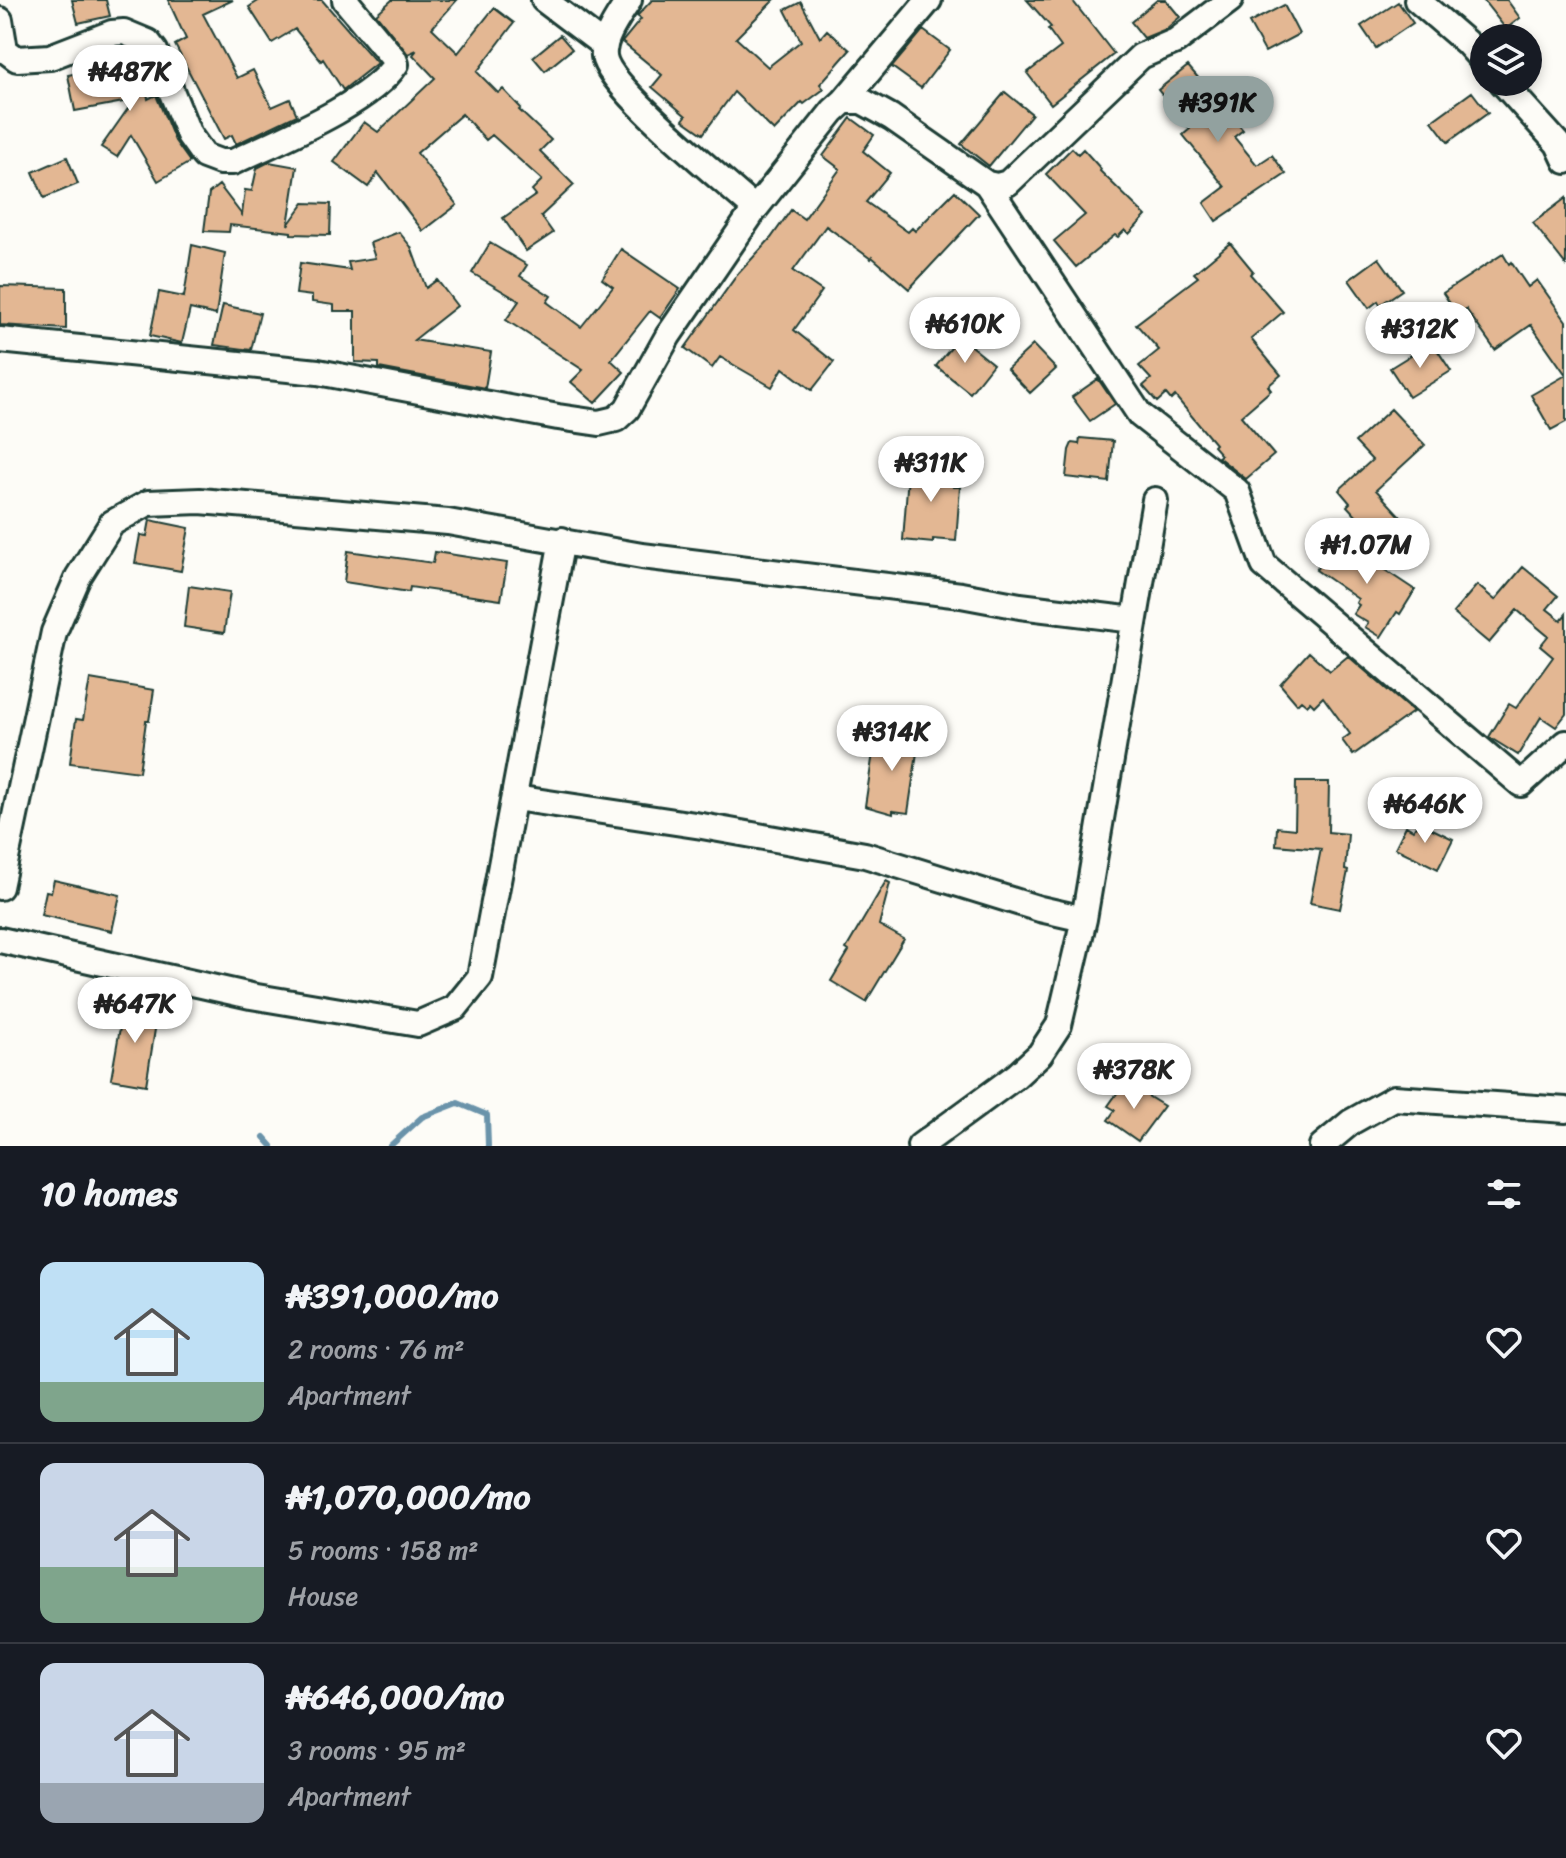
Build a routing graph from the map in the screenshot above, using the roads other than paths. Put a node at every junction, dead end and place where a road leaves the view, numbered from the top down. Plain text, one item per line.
1 (345, 0) edge
2 (544, 0) edge
3 (629, 0) edge
4 (929, 0) edge
5 (1230, 0) edge
6 (1417, 0) edge
7 (0, 20) edge
8 (605, 46) junction
9 (1470, 46) edge
10 (1515, 96) edge
11 (844, 101) junction
12 (1566, 161) edge
13 (987, 184) junction
14 (755, 209) junction
15 (0, 340) edge
16 (1155, 500) dead end
17 (562, 540) junction
18 (1134, 620) junction
19 (1566, 743) edge
20 (515, 798) junction
21 (0, 887) edge
22 (1084, 919) junction
23 (0, 940) edge
24 (1566, 1110) edge
25 (920, 1146) edge
26 (1322, 1146) edge

1 - 7 street
2 - 8 street
3 - 8 street
4 - 11 street
5 - 13 street
6 - 9 street
8 - 14 street
10 - 12 street
11 - 13 street
11 - 14 street
13 - 19 street
14 - 15 street
16 - 18 street
17 - 18 street
17 - 20 street
17 - 21 street
18 - 22 street
20 - 22 street
20 - 23 street
22 - 25 street
24 - 26 street

